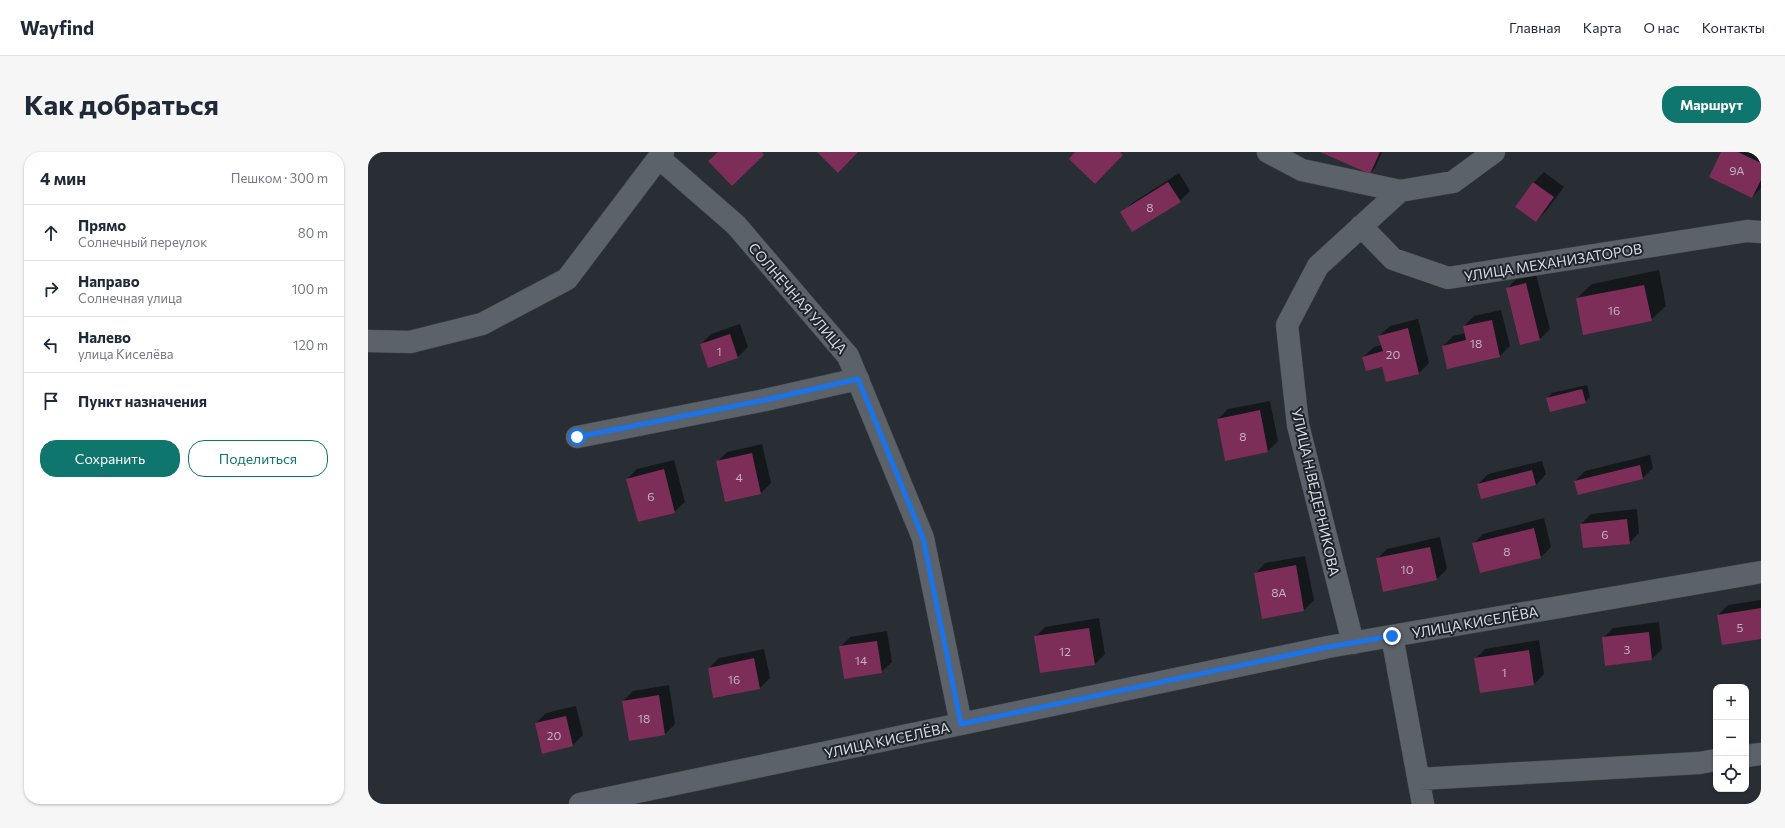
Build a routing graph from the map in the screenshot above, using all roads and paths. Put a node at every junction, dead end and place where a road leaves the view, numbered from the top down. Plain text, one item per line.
1 (1268, 152) edge
2 (1494, 152) edge
3 (661, 155) edge
4 (1400, 191) junction
5 (1361, 226) junction
6 (1761, 232) edge
7 (368, 341) edge
8 (858, 379) junction
9 (577, 437) dead end
10 (1761, 572) edge
11 (1392, 636) junction
12 (1353, 643) junction
13 (961, 724) junction
14 (1761, 754) edge
15 (1749, 756) edge
16 (1713, 760) edge
17 (1419, 779) junction
18 (580, 804) edge
19 (1423, 804) edge

1 - 4 street
2 - 4 street
3 - 7 street
3 - 8 street, СОЛНЕЧНАЯ УЛИЦА
4 - 5 street, УЛИЦА Н.ВЕДЕРНИКОВА
5 - 6 street, УЛИЦА МЕХАНИЗАТОРОВ
5 - 12 street, УЛИЦА Н.ВЕДЕРНИКОВА
8 - 9 street
8 - 13 street, СОЛНЕЧНАЯ УЛИЦА
10 - 11 street, УЛИЦА КИСЕЛЁВА
11 - 12 street, УЛИЦА КИСЕЛЁВА
11 - 17 street
12 - 13 street, УЛИЦА КИСЕЛЁВА
13 - 18 street, УЛИЦА КИСЕЛЁВА
14 - 15 street
16 - 17 street
17 - 19 street

